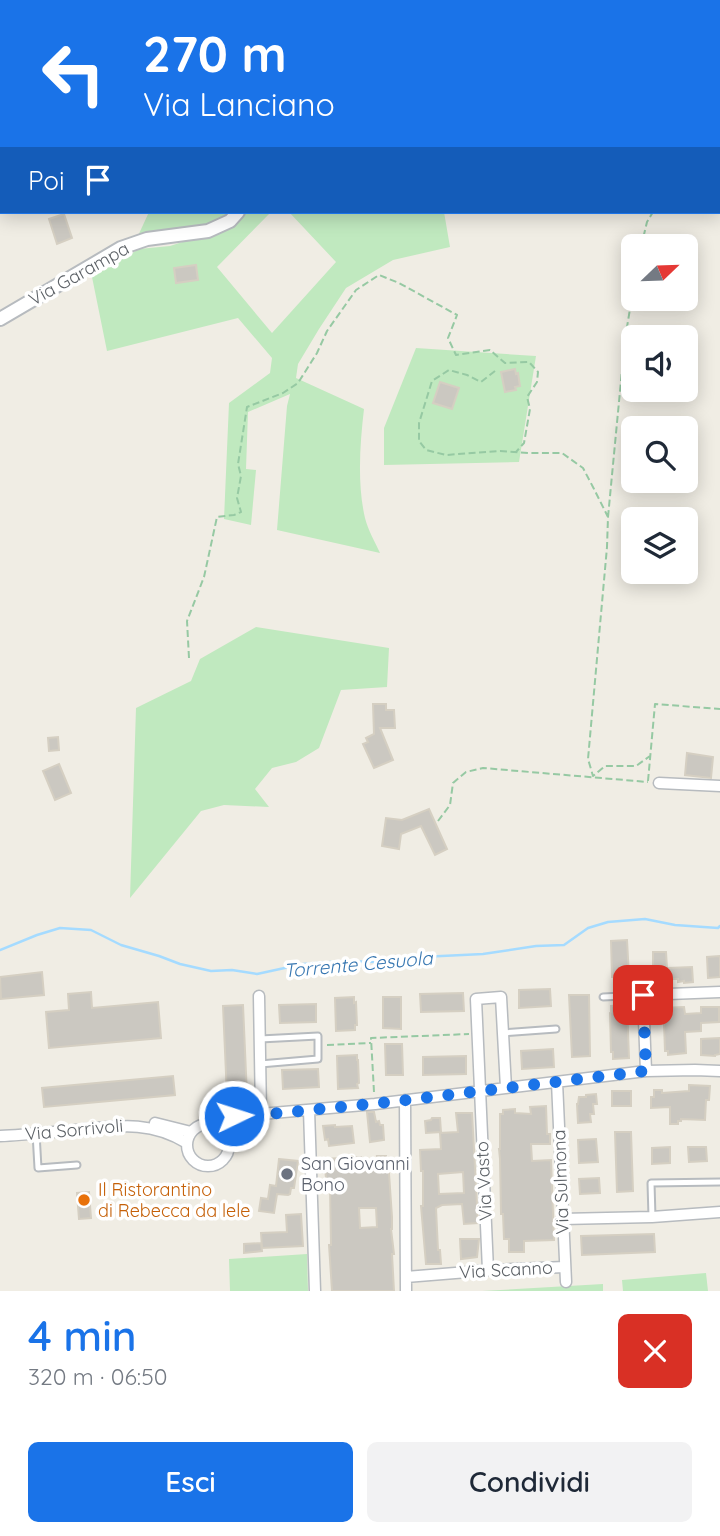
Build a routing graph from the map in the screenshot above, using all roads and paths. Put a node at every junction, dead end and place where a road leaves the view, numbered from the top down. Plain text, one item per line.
1 (236, 214) edge
2 (652, 214) edge
3 (644, 234) edge
4 (630, 312) edge
5 (0, 319) edge
6 (495, 371) dead end
7 (516, 452) junction
8 (608, 517) junction
9 (189, 658) dead end
10 (720, 709) edge
11 (650, 756) junction
12 (593, 776) junction
13 (654, 783) junction
14 (720, 786) edge
15 (438, 821) dead end
16 (720, 992) edge
17 (643, 995) junction
18 (259, 996) dead end
19 (603, 997) dead end
20 (556, 1029) dead end
21 (477, 1033) junction
22 (502, 1033) junction
23 (260, 1039) junction
24 (372, 1043) junction
25 (318, 1046) junction
26 (260, 1064) junction
27 (646, 1071) junction
28 (720, 1071) edge
29 (557, 1082) junction
30 (506, 1088) junction
31 (480, 1092) junction
32 (405, 1100) junction
33 (375, 1104) junction
34 (309, 1110) junction
35 (261, 1114) junction
36 (127, 1125) junction
37 (216, 1126) junction
38 (191, 1132) junction
39 (36, 1133) junction
40 (226, 1135) junction
41 (0, 1136) edge
42 (187, 1143) junction
43 (77, 1165) dead end
44 (720, 1182) edge
45 (720, 1212) edge
46 (652, 1217) junction
47 (562, 1219) junction
48 (565, 1266) junction
49 (488, 1270) junction
50 (406, 1277) junction
51 (566, 1282) dead end
52 (315, 1291) edge
53 (406, 1291) edge

1 - 5 street, Via Garampa
2 - 3 path
4 - 8 path
6 - 7 path
7 - 8 path
7 - 9 path
8 - 12 path
10 - 11 path
11 - 12 path
11 - 13 path
12 - 13 path
12 - 15 path
13 - 14 street
16 - 17 street
17 - 19 lane
17 - 27 street
18 - 23 street
20 - 22 lane
21 - 22 street, Via Vasto
21 - 24 path
21 - 31 street, Via Vasto
22 - 30 street
23 - 25 lane
23 - 26 street
24 - 25 path
24 - 33 path
25 - 26 lane
26 - 35 street
27 - 28 street
27 - 29 street
29 - 30 street
29 - 47 street, Via Sulmona
30 - 31 street
31 - 32 street
31 - 49 street, Via Vasto
32 - 33 street
32 - 50 street
33 - 34 street
34 - 35 street
34 - 52 street
35 - 37 street
35 - 40 street
36 - 38 street
36 - 39 street, Via Sorrivoli
36 - 42 street, Via Sorrivoli
37 - 38 street
37 - 40 street
38 - 42 street
39 - 41 street, Via Sorrivoli
39 - 43 lane
40 - 42 street
44 - 46 lane
45 - 46 street
46 - 47 street
47 - 48 street, Via Sulmona
48 - 49 street, Via Scanno
48 - 51 street, Via Sulmona
49 - 50 street, Via Scanno
50 - 53 street

